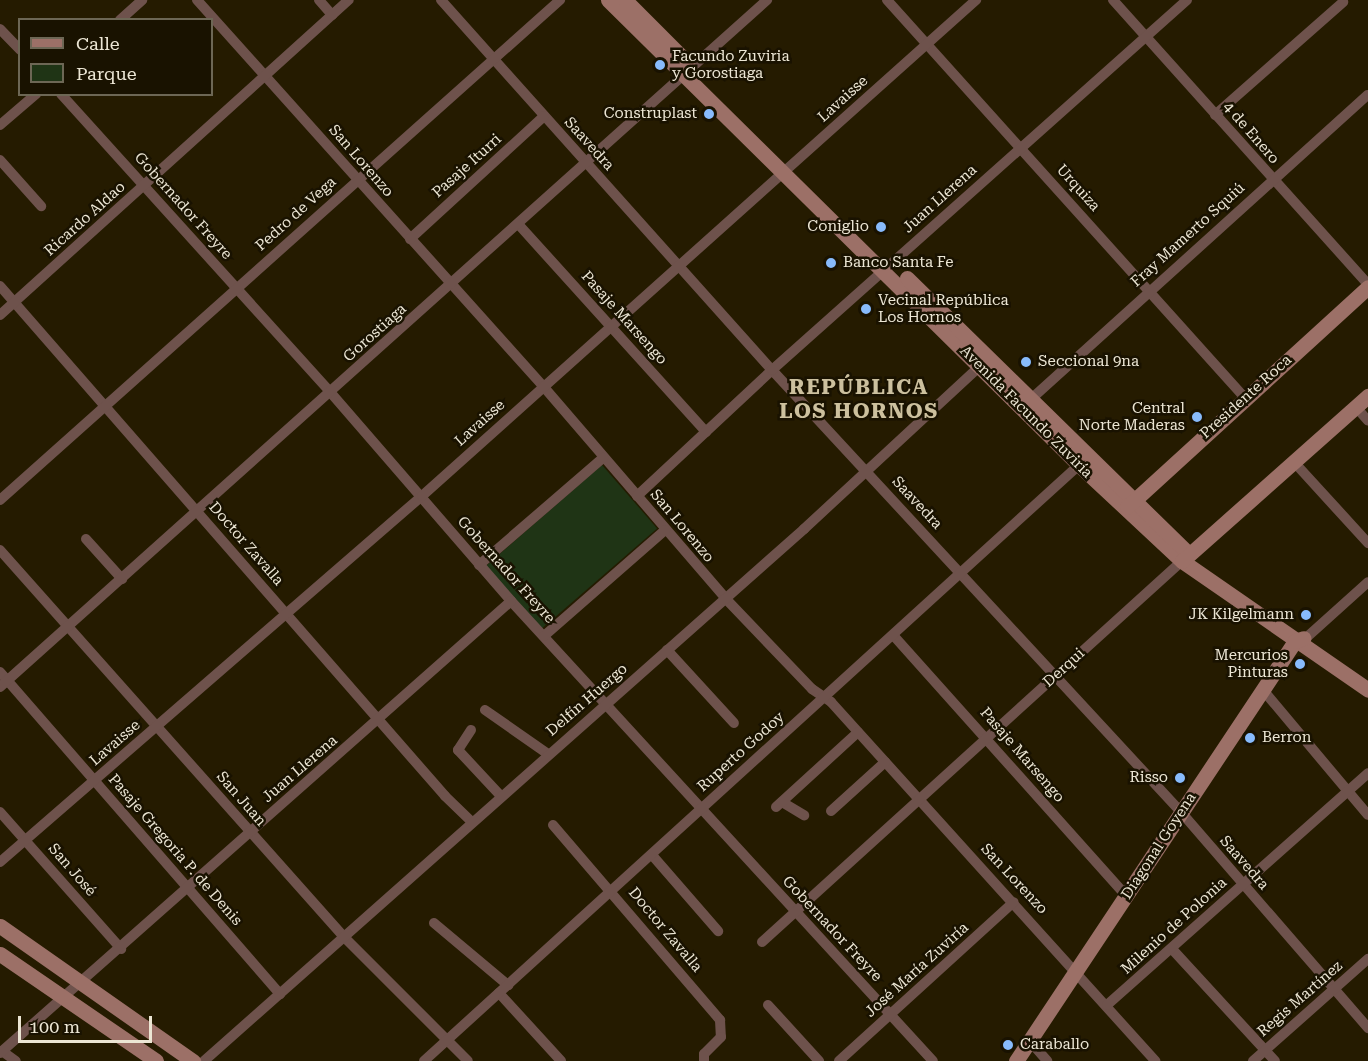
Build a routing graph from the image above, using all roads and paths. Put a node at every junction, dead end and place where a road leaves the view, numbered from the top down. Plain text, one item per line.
1 (142, 0) edge
2 (197, 0) edge
3 (319, 0) edge
4 (349, 0) edge
5 (441, 0) edge
6 (560, 0) edge
7 (608, 0) edge
8 (625, 0) edge
9 (767, 0) edge
10 (887, 0) edge
11 (976, 0) edge
12 (1113, 0) edge
13 (1187, 0) edge
14 (1343, 2) dead end
15 (332, 15) junction
16 (122, 18) edge
17 (0, 29) edge
18 (1146, 37) junction
19 (927, 44) junction
20 (18, 48) edge
21 (493, 60) junction
22 (689, 71) junction
23 (264, 74) junction
24 (1368, 95) edge
25 (34, 96) edge
26 (63, 96) edge
27 (1215, 115) junction
28 (544, 116) junction
29 (0, 126) edge
30 (1020, 147) junction
31 (0, 160) edge
32 (586, 163) junction
33 (788, 169) junction
34 (356, 180) junction
35 (1272, 180) junction
36 (145, 186) junction
37 (41, 206) dead end
38 (519, 225) junction
39 (410, 239) junction
40 (888, 266) junction
41 (678, 267) junction
42 (451, 285) junction
43 (1368, 285) edge
44 (0, 286) edge
45 (237, 288) junction
46 (1148, 290) junction
47 (15, 302) junction
48 (0, 315) edge
49 (612, 326) junction
50 (984, 363) junction
51 (772, 370) junction
52 (543, 386) junction
53 (331, 393) junction
54 (1368, 396) edge
55 (1245, 398) junction
56 (1030, 400) junction
57 (104, 407) junction
58 (1356, 407) junction
59 (1368, 421) edge
60 (706, 432) junction
61 (603, 458) junction
62 (1294, 462) junction
63 (1079, 465) junction
64 (867, 471) junction
65 (422, 496) junction
66 (637, 496) junction
67 (0, 500) edge
68 (1129, 505) junction
69 (198, 511) junction
70 (665, 530) junction
71 (86, 538) dead end
72 (1368, 543) edge
73 (0, 550) edge
74 (1186, 558) junction
75 (478, 565) junction
76 (960, 572) junction
77 (122, 579) junction
78 (1368, 582) edge
79 (726, 599) junction
80 (511, 601) junction
81 (287, 613) junction
82 (69, 626) junction
83 (893, 635) junction
84 (544, 636) junction
85 (1301, 639) junction
86 (667, 650) junction
87 (1054, 676) junction
88 (1368, 678) edge
89 (2, 680) edge
90 (1263, 690) junction
91 (1368, 690) edge
92 (824, 698) junction
93 (606, 703) junction
94 (485, 710) dead end
95 (380, 719) junction
96 (734, 723) dead end
97 (158, 726) junction
98 (471, 729) dead end
99 (858, 732) junction
100 (986, 737) junction
101 (548, 754) junction
102 (885, 762) junction
103 (1368, 773) edge
104 (94, 780) junction
105 (1347, 791) junction
106 (500, 795) junction
107 (918, 798) junction
108 (700, 809) junction
109 (831, 811) dead end
110 (0, 812) edge
111 (1180, 812) junction
112 (1368, 814) edge
113 (804, 815) dead end
114 (471, 821) junction
115 (553, 825) dead end
116 (250, 833) junction
117 (26, 840) junction
118 (652, 855) junction
119 (0, 862) edge
120 (1243, 884) junction
121 (189, 888) junction
122 (613, 892) junction
123 (1126, 896) junction
124 (1014, 902) junction
125 (795, 912) junction
126 (434, 923) dead end
127 (0, 926) edge
128 (718, 931) dead end
129 (344, 937) junction
130 (762, 942) dead end
131 (121, 949) junction
132 (1172, 949) junction
133 (0, 954) edge
134 (1368, 959) edge
135 (1076, 970) junction
136 (82, 985) junction
137 (504, 989) junction
138 (1333, 990) junction
139 (280, 994) junction
140 (65, 999) junction
141 (768, 1005) dead end
142 (1107, 1005) junction
143 (891, 1014) junction
144 (1368, 1028) edge
145 (448, 1040) junction
146 (1029, 1040) junction
147 (1265, 1050) junction
148 (1, 1052) edge
149 (16, 1061) edge
150 (156, 1061) edge
151 (193, 1061) edge
152 (204, 1061) edge
153 (424, 1061) edge
154 (468, 1061) edge
155 (561, 1061) edge
156 (704, 1061) edge
157 (819, 1061) edge
158 (839, 1061) edge
159 (933, 1061) edge
160 (1016, 1061) edge
161 (1047, 1061) edge
162 (1155, 1061) edge
163 (1253, 1061) edge
164 (1275, 1061) edge

1 - 16 street
2 - 23 street, San Lorenzo
3 - 15 street
4 - 15 street, Ricardo Aldao
5 - 21 street, Saavedra
6 - 21 street, Pedro de Vega
7 - 22 main road, Avenida Facundo Zuviría
8 - 22 main road, Avenida Facundo Zuviría
9 - 22 street, Gorostiaga
10 - 19 street, Urquiza
11 - 19 street, Lavaisse
12 - 18 street, 4 de Enero
13 - 18 street, Juan Llerena
14 - 27 street
15 - 23 street, Ricardo Aldao
17 - 20 street
18 - 27 street, 4 de Enero
18 - 30 street, Juan Llerena
19 - 30 street, Urquiza
19 - 33 street, Lavaisse
21 - 28 street, Saavedra
21 - 34 street, Pedro de Vega
22 - 32 street, Gorostiaga
22 - 33 main road, Avenida Facundo Zuviría
23 - 34 street, San Lorenzo
23 - 36 street, Ricardo Aldao
24 - 35 street, Fray Mamerto Squiú
25 - 29 street
26 - 36 street, Gobernador Freyre
27 - 35 street, 4 de Enero
28 - 32 street, Saavedra
28 - 39 street, Pasaje Iturri
30 - 40 street, Juan Llerena
30 - 46 street, Urquiza
31 - 37 street
32 - 38 street, Gorostiaga
32 - 41 street, Saavedra
33 - 40 main road, Avenida Facundo Zuviría
33 - 41 street, Lavaisse
34 - 39 street, San Lorenzo
34 - 45 street, Pedro de Vega
35 - 43 street, 4 de Enero
35 - 46 street, Fray Mamerto Squiú
36 - 45 street, Gobernador Freyre
36 - 47 street, Ricardo Aldao
38 - 42 street, Gorostiaga
38 - 49 street, Pasaje Marsengo
39 - 42 street, San Lorenzo
40 - 50 main road, Avenida Facundo Zuviría
40 - 51 street, Juan Llerena
41 - 49 street, Lavaisse
41 - 51 street, Saavedra
42 - 52 street, San Lorenzo
42 - 53 street, Gorostiaga
43 - 55 main road, Presidente Roca
44 - 47 street, Doctor Zavalla
45 - 53 street, Gobernador Freyre
45 - 57 street, Pedro de Vega
46 - 55 street, Urquiza
46 - 56 street, Fray Mamerto Squiú
47 - 48 street, Ricardo Aldao
47 - 57 street, Doctor Zavalla
49 - 52 street, Lavaisse
49 - 60 street, Pasaje Marsengo
50 - 56 main road, Avenida Facundo Zuviría
50 - 63 main road, Avenida Facundo Zuviría
50 - 64 street, Delfín Huergo
51 - 60 street, Juan Llerena
51 - 64 street, Saavedra
52 - 61 street, San Lorenzo
52 - 65 street, Lavaisse
53 - 65 street, Gobernador Freyre
53 - 69 street, Gorostiaga
54 - 58 main road, Derqui
55 - 68 main road, Presidente Roca
56 - 68 main road, Avenida Facundo Zuviría
57 - 67 street, Pedro de Vega
57 - 69 street, Doctor Zavalla
58 - 59 street
58 - 62 main road, Derqui
60 - 66 street, Juan Llerena
61 - 66 street, San Lorenzo
61 - 75 street
62 - 72 street
62 - 74 main road, Derqui
63 - 68 main road, Avenida Facundo Zuviría
63 - 76 street, Ruperto Godoy
64 - 76 street, Saavedra
64 - 79 street, Delfín Huergo
65 - 75 street, Gobernador Freyre
65 - 81 street, Lavaisse
66 - 70 street, San Lorenzo
68 - 74 main road, Avenida Facundo Zuviría
69 - 77 street, Gorostiaga
69 - 81 street, Doctor Zavalla
70 - 79 street, San Lorenzo
70 - 84 street
71 - 77 street
73 - 82 street, San Juan
74 - 85 main road, Avenida Facundo Zuviría
74 - 87 street, Derqui
75 - 80 street, Gobernador Freyre
76 - 83 street, Ruperto Godoy
76 - 87 street, Saavedra
77 - 82 street, Gorostiaga
78 - 85 street
79 - 86 street, Delfín Huergo
79 - 92 street, San Lorenzo
80 - 84 street, Gobernador Freyre
80 - 95 street, Juan Llerena
81 - 95 street, Doctor Zavalla
81 - 97 street, Lavaisse
82 - 89 street, Gorostiaga
82 - 97 street, San Juan
83 - 92 street, Ruperto Godoy
83 - 100 street, Pasaje Marsengo
84 - 93 street, Gobernador Freyre
85 - 88 main road, Avenida Facundo Zuviría
85 - 90 main road, Diagonal Goyena
85 - 91 main road, Avenida Facundo Zuviría
86 - 93 street, Delfín Huergo
86 - 96 street
87 - 100 street, Derqui
87 - 111 street, Saavedra
89 - 104 street, Pasaje Gregoria P. de Denis
90 - 105 street
90 - 111 main road, Diagonal Goyena
92 - 99 street, San Lorenzo
92 - 108 street, Ruperto Godoy
93 - 101 street, Delfín Huergo
93 - 108 street, Gobernador Freyre
94 - 101 street
95 - 114 street, Doctor Zavalla
95 - 116 street, Juan Llerena
97 - 104 street, Lavaisse
97 - 116 street, San Juan
98 - 106 street
99 - 102 street, San Lorenzo
99 - 113 street
100 - 107 street, Derqui
100 - 123 street, Pasaje Marsengo
101 - 106 street, Delfín Huergo
102 - 107 street, San Lorenzo
102 - 109 street
103 - 105 street, Milenio de Polonia
104 - 117 street, Lavaisse
104 - 121 street, Pasaje Gregoria P. de Denis
105 - 112 street
105 - 120 street, Milenio de Polonia
106 - 114 street, Delfín Huergo
107 - 124 street, San Lorenzo
107 - 125 street, Derqui
108 - 118 street, Ruperto Godoy
108 - 125 street, Gobernador Freyre
110 - 117 street, San José
111 - 120 street, Saavedra
111 - 123 main road, Diagonal Goyena
114 - 129 street, Delfín Huergo
115 - 122 street, Doctor Zavalla
116 - 121 street, Juan Llerena
116 - 129 street, San Juan
117 - 119 street, Lavaisse
117 - 131 street, San José
118 - 122 street, Ruperto Godoy
118 - 128 street
120 - 132 street, Milenio de Polonia
120 - 138 street, Saavedra
121 - 131 street, Juan Llerena
121 - 139 street, Pasaje Gregoria P. de Denis
122 - 137 street, Ruperto Godoy
122 - 156 street, Doctor Zavalla
123 - 135 main road, Diagonal Goyena
124 - 135 street, San Lorenzo
124 - 143 street, José María Zuviría
125 - 130 street, Derqui
125 - 143 street, Gobernador Freyre
126 - 137 street
127 - 136 main road
129 - 139 street, Delfín Huergo
129 - 145 street, San Juan
131 - 136 street, Juan Llerena
132 - 142 street, Milenio de Polonia
132 - 147 street
133 - 140 main road
134 - 138 street, Regis Martínez
135 - 142 street, San Lorenzo
135 - 146 main road, Diagonal Goyena
136 - 140 street, Juan Llerena
136 - 151 main road
137 - 145 street, Ruperto Godoy
137 - 155 street
138 - 144 street, Saavedra
138 - 147 street, Regis Martínez
139 - 152 street, Delfín Huergo
140 - 148 street, Juan Llerena
140 - 150 main road
141 - 157 street
142 - 162 street, San Lorenzo
143 - 158 street, José María Zuviría
143 - 159 street, Gobernador Freyre
145 - 153 street, Ruperto Godoy
145 - 154 street, San Juan
146 - 160 main road, Diagonal Goyena
146 - 161 street
147 - 163 street, Regis Martínez
147 - 164 street
148 - 149 street

